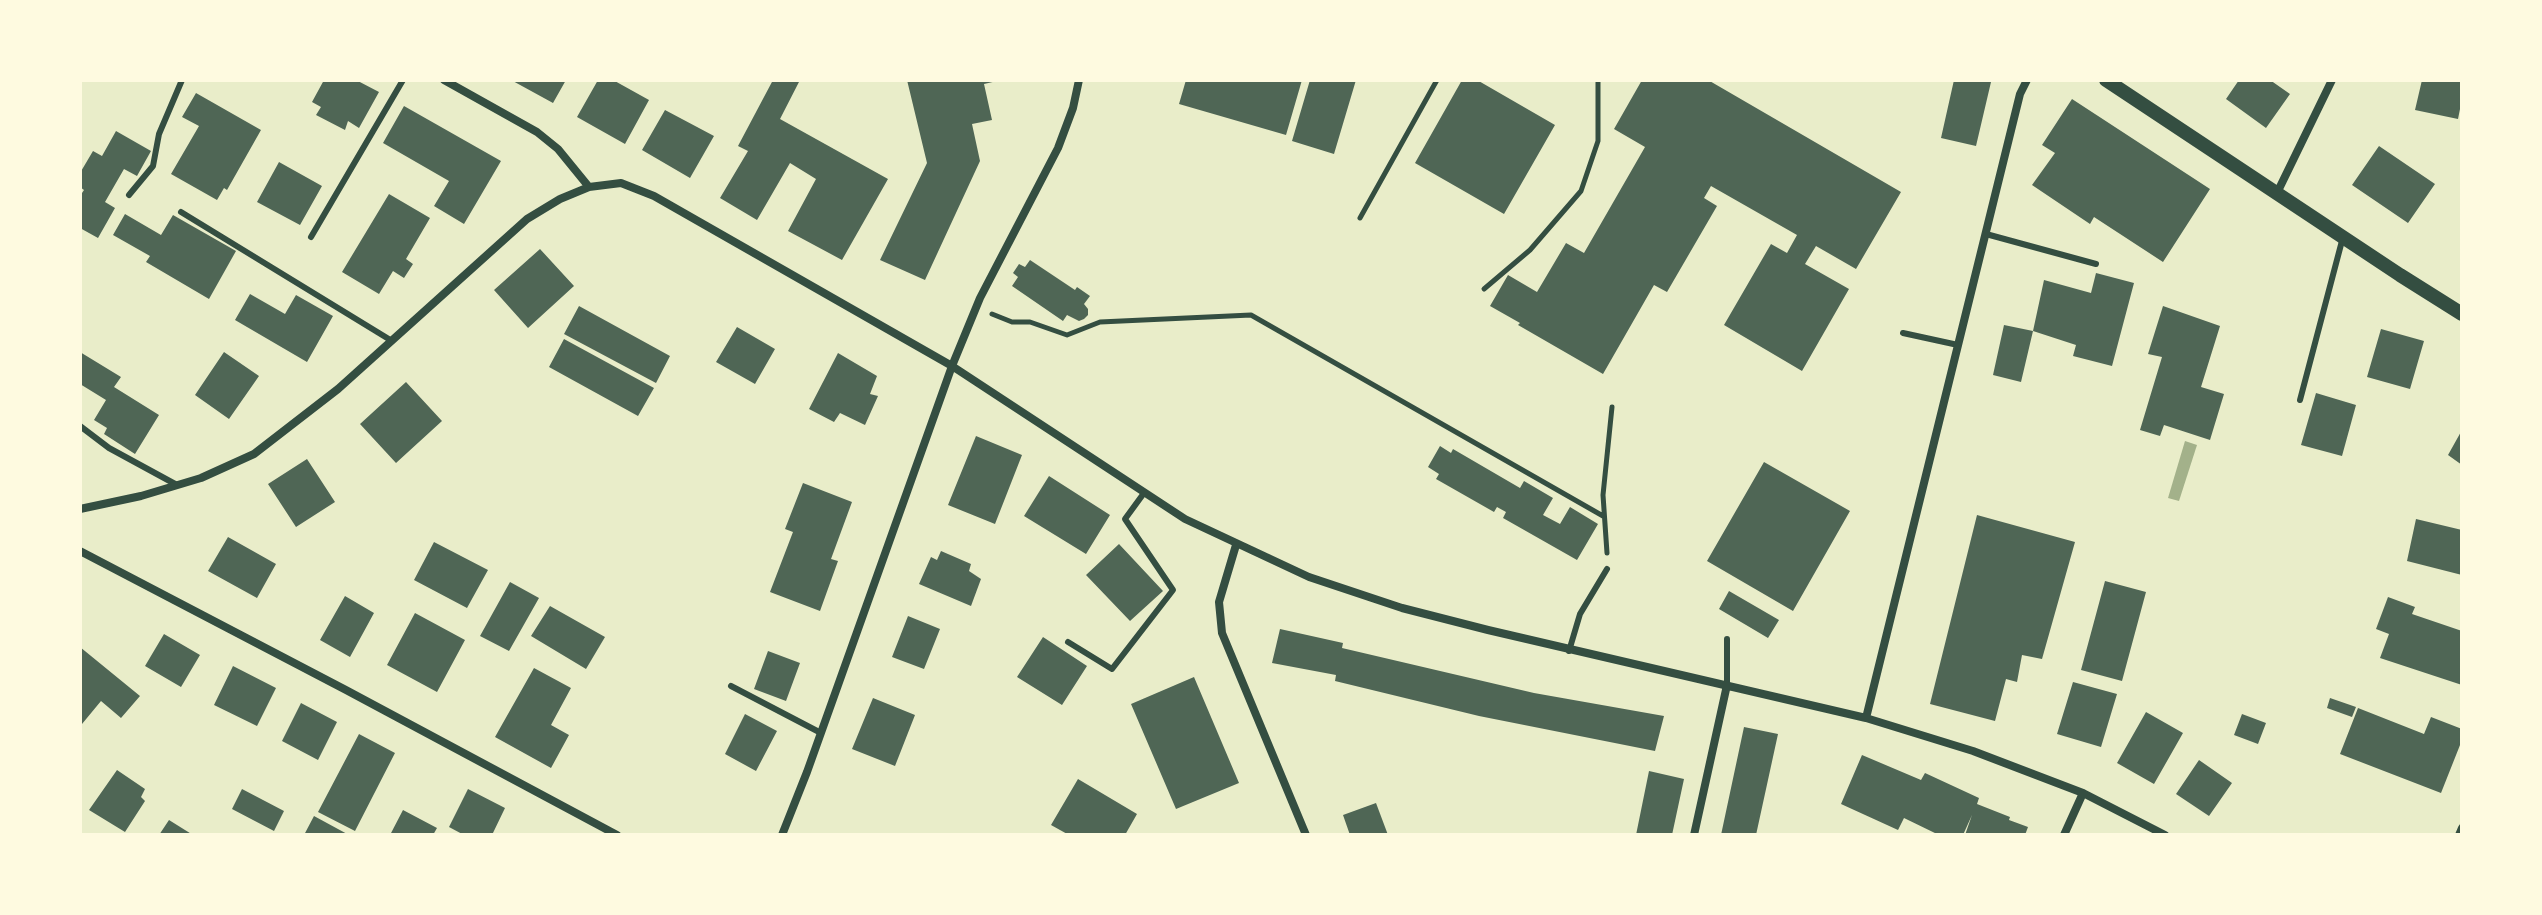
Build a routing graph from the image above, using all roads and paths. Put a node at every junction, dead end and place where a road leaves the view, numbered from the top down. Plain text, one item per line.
1 (182, 80) edge
2 (403, 80) edge
3 (444, 80) edge
4 (1079, 80) edge
5 (1437, 80) edge
6 (1598, 80) edge
7 (2027, 80) edge
8 (2332, 80) edge
9 (2114, 82) edge
10 (589, 187) junction
11 (2277, 193) junction
12 (129, 195) dead end
13 (181, 212) dead end
14 (1360, 218) dead end
15 (1986, 234) junction
16 (311, 237) dead end
17 (2343, 237) junction
18 (2096, 264) dead end
19 (1484, 289) dead end
20 (976, 309) junction
21 (2462, 314) edge
22 (1903, 333) dead end
23 (392, 341) junction
24 (1958, 345) junction
25 (952, 366) junction
26 (2300, 400) dead end
27 (1612, 407) dead end
28 (80, 426) edge
29 (177, 485) junction
30 (1144, 493) junction
31 (80, 509) edge
32 (1603, 516) junction
33 (1236, 545) junction
34 (80, 551) edge
35 (1607, 569) joint
36 (1727, 639) dead end
37 (1068, 642) dead end
38 (1569, 651) junction
39 (1727, 685) junction
40 (731, 686) dead end
41 (1866, 718) junction
42 (821, 733) junction
43 (2083, 793) junction
44 (2462, 828) edge
45 (617, 835) edge
46 (782, 835) edge
47 (1306, 835) edge
48 (1694, 835) edge
49 (2064, 835) edge
50 (2165, 835) edge
51 (2459, 835) edge

1 - 12 lane
2 - 16 lane
3 - 10 street
4 - 20 street
5 - 14 path
6 - 19 path
7 - 15 street
8 - 11 street
9 - 11 street
10 - 23 street
10 - 25 street
11 - 17 street
13 - 23 lane
15 - 18 lane
15 - 24 street
17 - 21 street
17 - 26 lane
20 - 25 street
20 - 32 path
22 - 24 lane
23 - 29 street
24 - 41 street
25 - 30 street
25 - 42 street
27 - 32 path
28 - 29 lane
29 - 31 street
30 - 33 street
30 - 37 lane
32 - 35 path
33 - 38 street
33 - 47 street
34 - 45 street
35 - 38 lane
36 - 39 lane
38 - 39 street
39 - 41 street
39 - 48 street
40 - 42 lane
41 - 43 street
42 - 46 street
43 - 49 street
43 - 50 street
44 - 51 street

